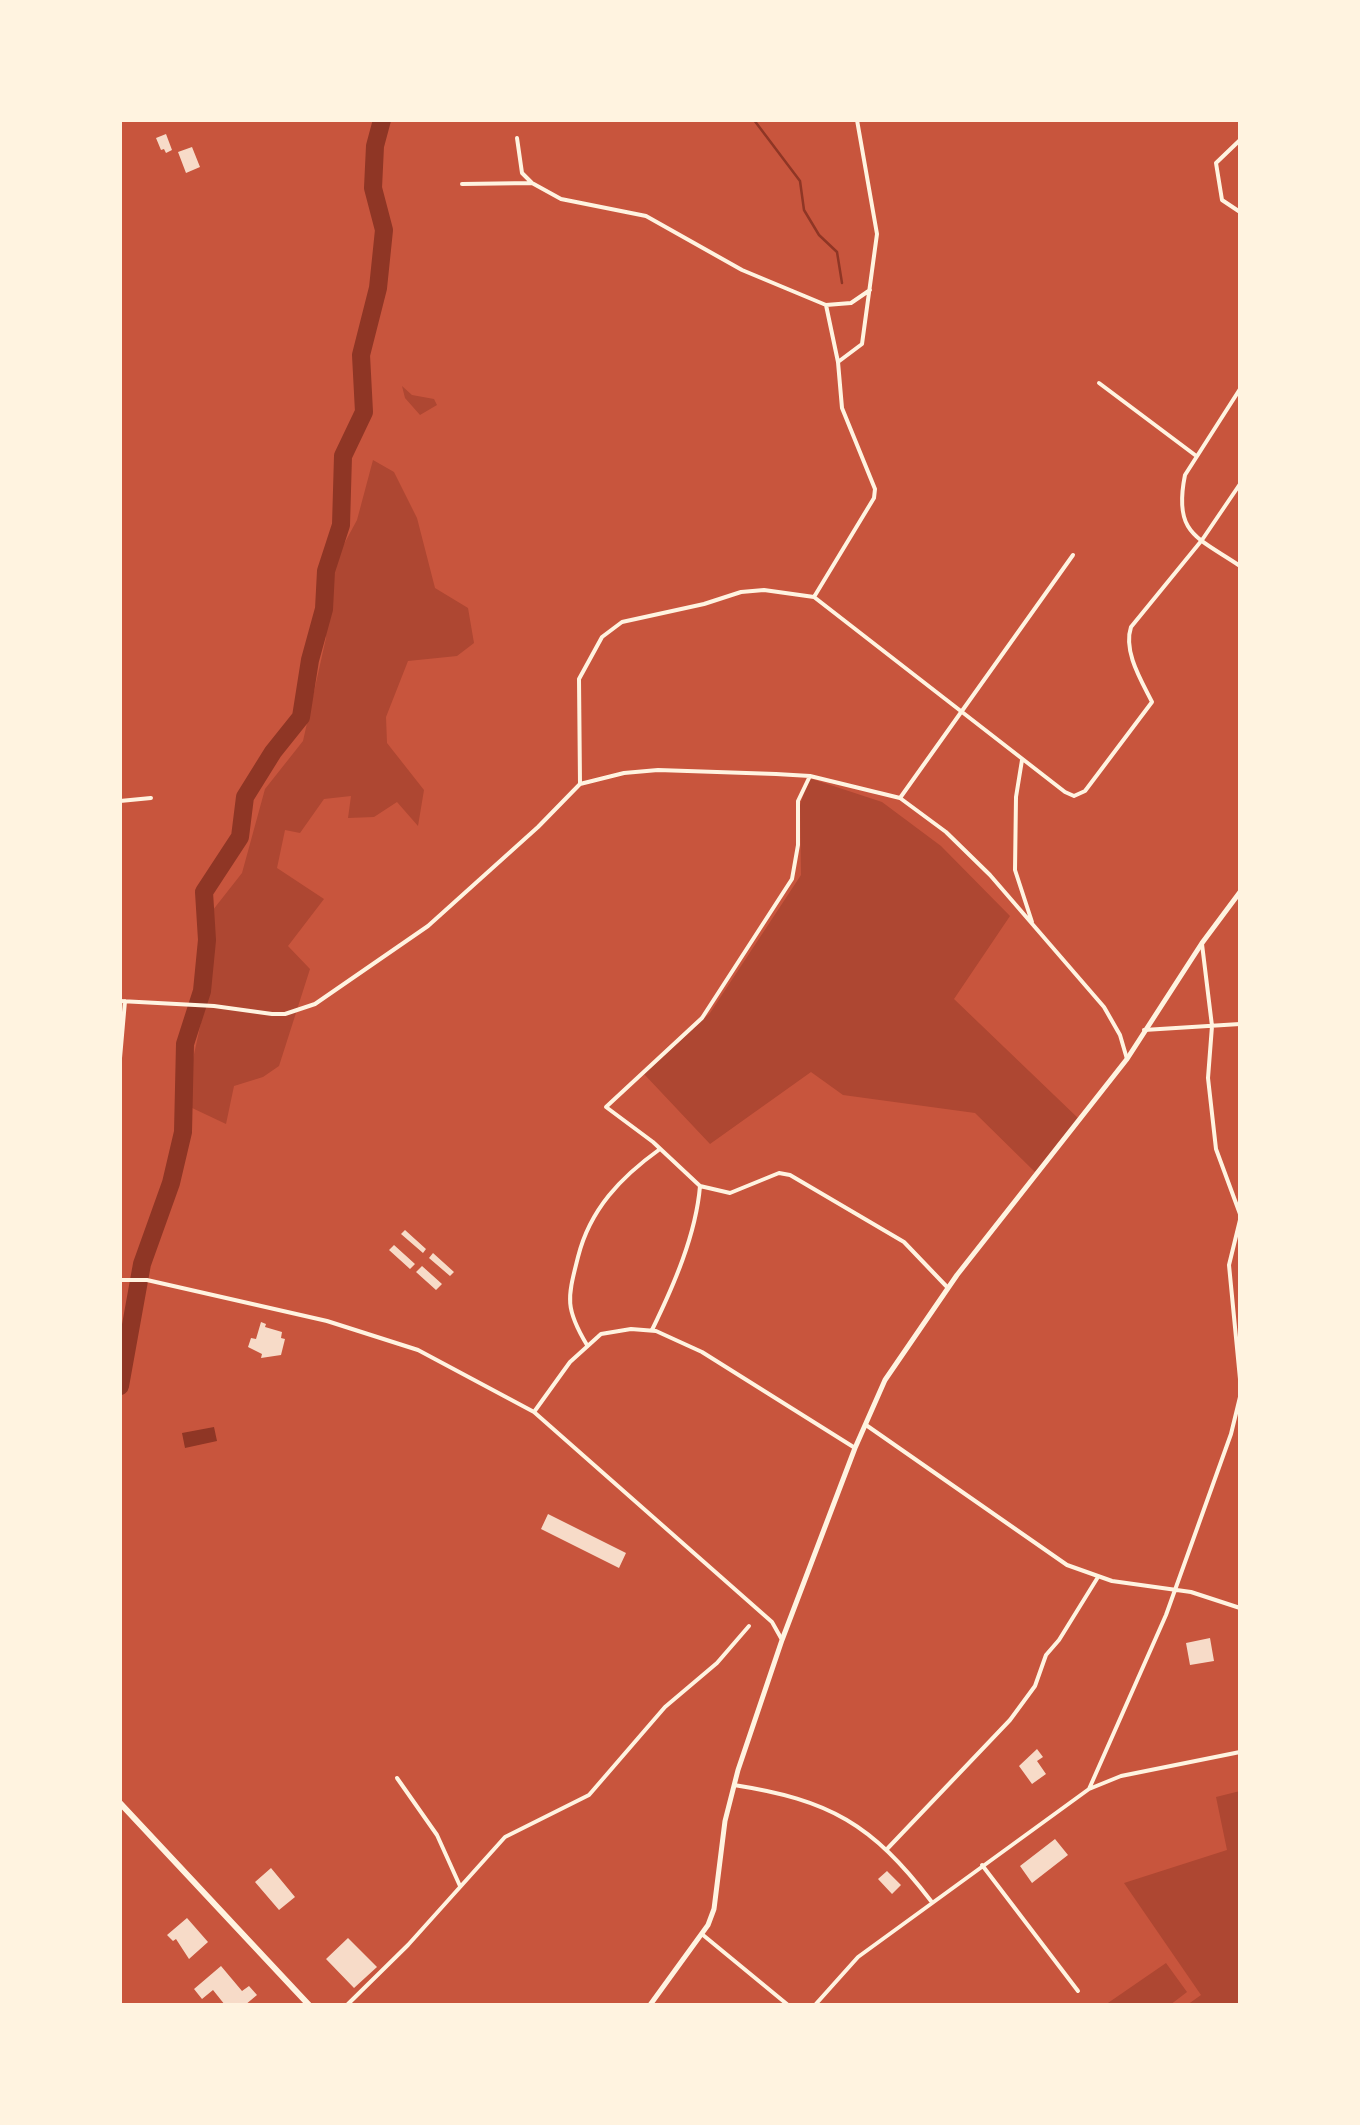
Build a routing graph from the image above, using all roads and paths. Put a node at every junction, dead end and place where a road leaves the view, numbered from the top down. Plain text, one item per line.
1 (857, 120) edge
2 (517, 138) dead end
3 (1240, 140) edge
4 (462, 184) dead end
5 (532, 184) junction
6 (1240, 212) edge
7 (870, 290) junction
8 (826, 306) junction
9 (838, 362) junction
10 (1099, 383) dead end
11 (1240, 390) edge
12 (1197, 456) junction
13 (1240, 484) edge
14 (1202, 540) junction
15 (1072, 556) dead end
16 (1240, 566) edge
17 (814, 598) junction
18 (960, 713) junction
19 (1022, 760) junction
20 (810, 776) junction
21 (580, 784) junction
22 (151, 798) dead end
23 (900, 798) junction
24 (120, 801) edge
25 (1240, 892) edge
26 (1034, 927) junction
27 (1202, 943) junction
28 (122, 1001) edge
29 (1240, 1024) edge
30 (1212, 1026) junction
31 (1144, 1030) junction
32 (120, 1058) edge
33 (1128, 1059) junction
34 (660, 1149) junction
35 (700, 1186) junction
36 (1240, 1217) edge
37 (120, 1280) edge
38 (948, 1288) junction
39 (652, 1330) junction
40 (588, 1345) junction
41 (1240, 1379) edge
42 (1240, 1397) edge
43 (534, 1412) junction
44 (866, 1425) junction
45 (855, 1448) junction
46 (1098, 1577) junction
47 (1174, 1592) junction
48 (1240, 1608) edge
49 (749, 1626) dead end
50 (782, 1640) junction
51 (1240, 1752) edge
52 (398, 1778) dead end
53 (734, 1785) junction
54 (1089, 1789) junction
55 (120, 1802) edge
56 (888, 1848) junction
57 (982, 1865) junction
58 (460, 1886) junction
59 (931, 1901) junction
60 (704, 1935) junction
61 (1078, 1991) dead end
62 (310, 2005) edge
63 (348, 2005) edge
64 (650, 2005) edge
65 (788, 2005) edge
66 (815, 2005) edge

1 - 7 street
2 - 5 street
3 - 6 street
4 - 5 street
5 - 8 street
7 - 8 street
7 - 9 street
8 - 9 street
9 - 17 street
10 - 12 street
11 - 12 street
12 - 14 street
13 - 14 street
14 - 16 street
14 - 19 street
15 - 18 street
17 - 18 street
17 - 21 street
18 - 19 street
18 - 23 street
19 - 26 street
20 - 21 street
20 - 23 street
20 - 34 street
21 - 28 street
22 - 24 street
23 - 26 street
25 - 27 street
26 - 33 street
27 - 30 street
27 - 31 street
28 - 32 street
29 - 30 street
30 - 31 street
30 - 36 street
31 - 33 street
33 - 38 street
34 - 35 street
34 - 40 street
35 - 38 street
35 - 39 street
36 - 41 street
37 - 43 street
38 - 44 street
39 - 40 street
39 - 45 street
40 - 43 street
42 - 47 street
43 - 50 street
44 - 45 street
44 - 46 street
45 - 50 street
46 - 47 street
46 - 56 street
47 - 48 street
47 - 54 street
49 - 58 street
50 - 53 street
51 - 54 street
52 - 58 street
53 - 56 street
53 - 60 street
54 - 57 street
55 - 62 highway
56 - 59 street
57 - 59 street
57 - 61 street
58 - 63 street
59 - 66 street
60 - 64 street
60 - 65 street

